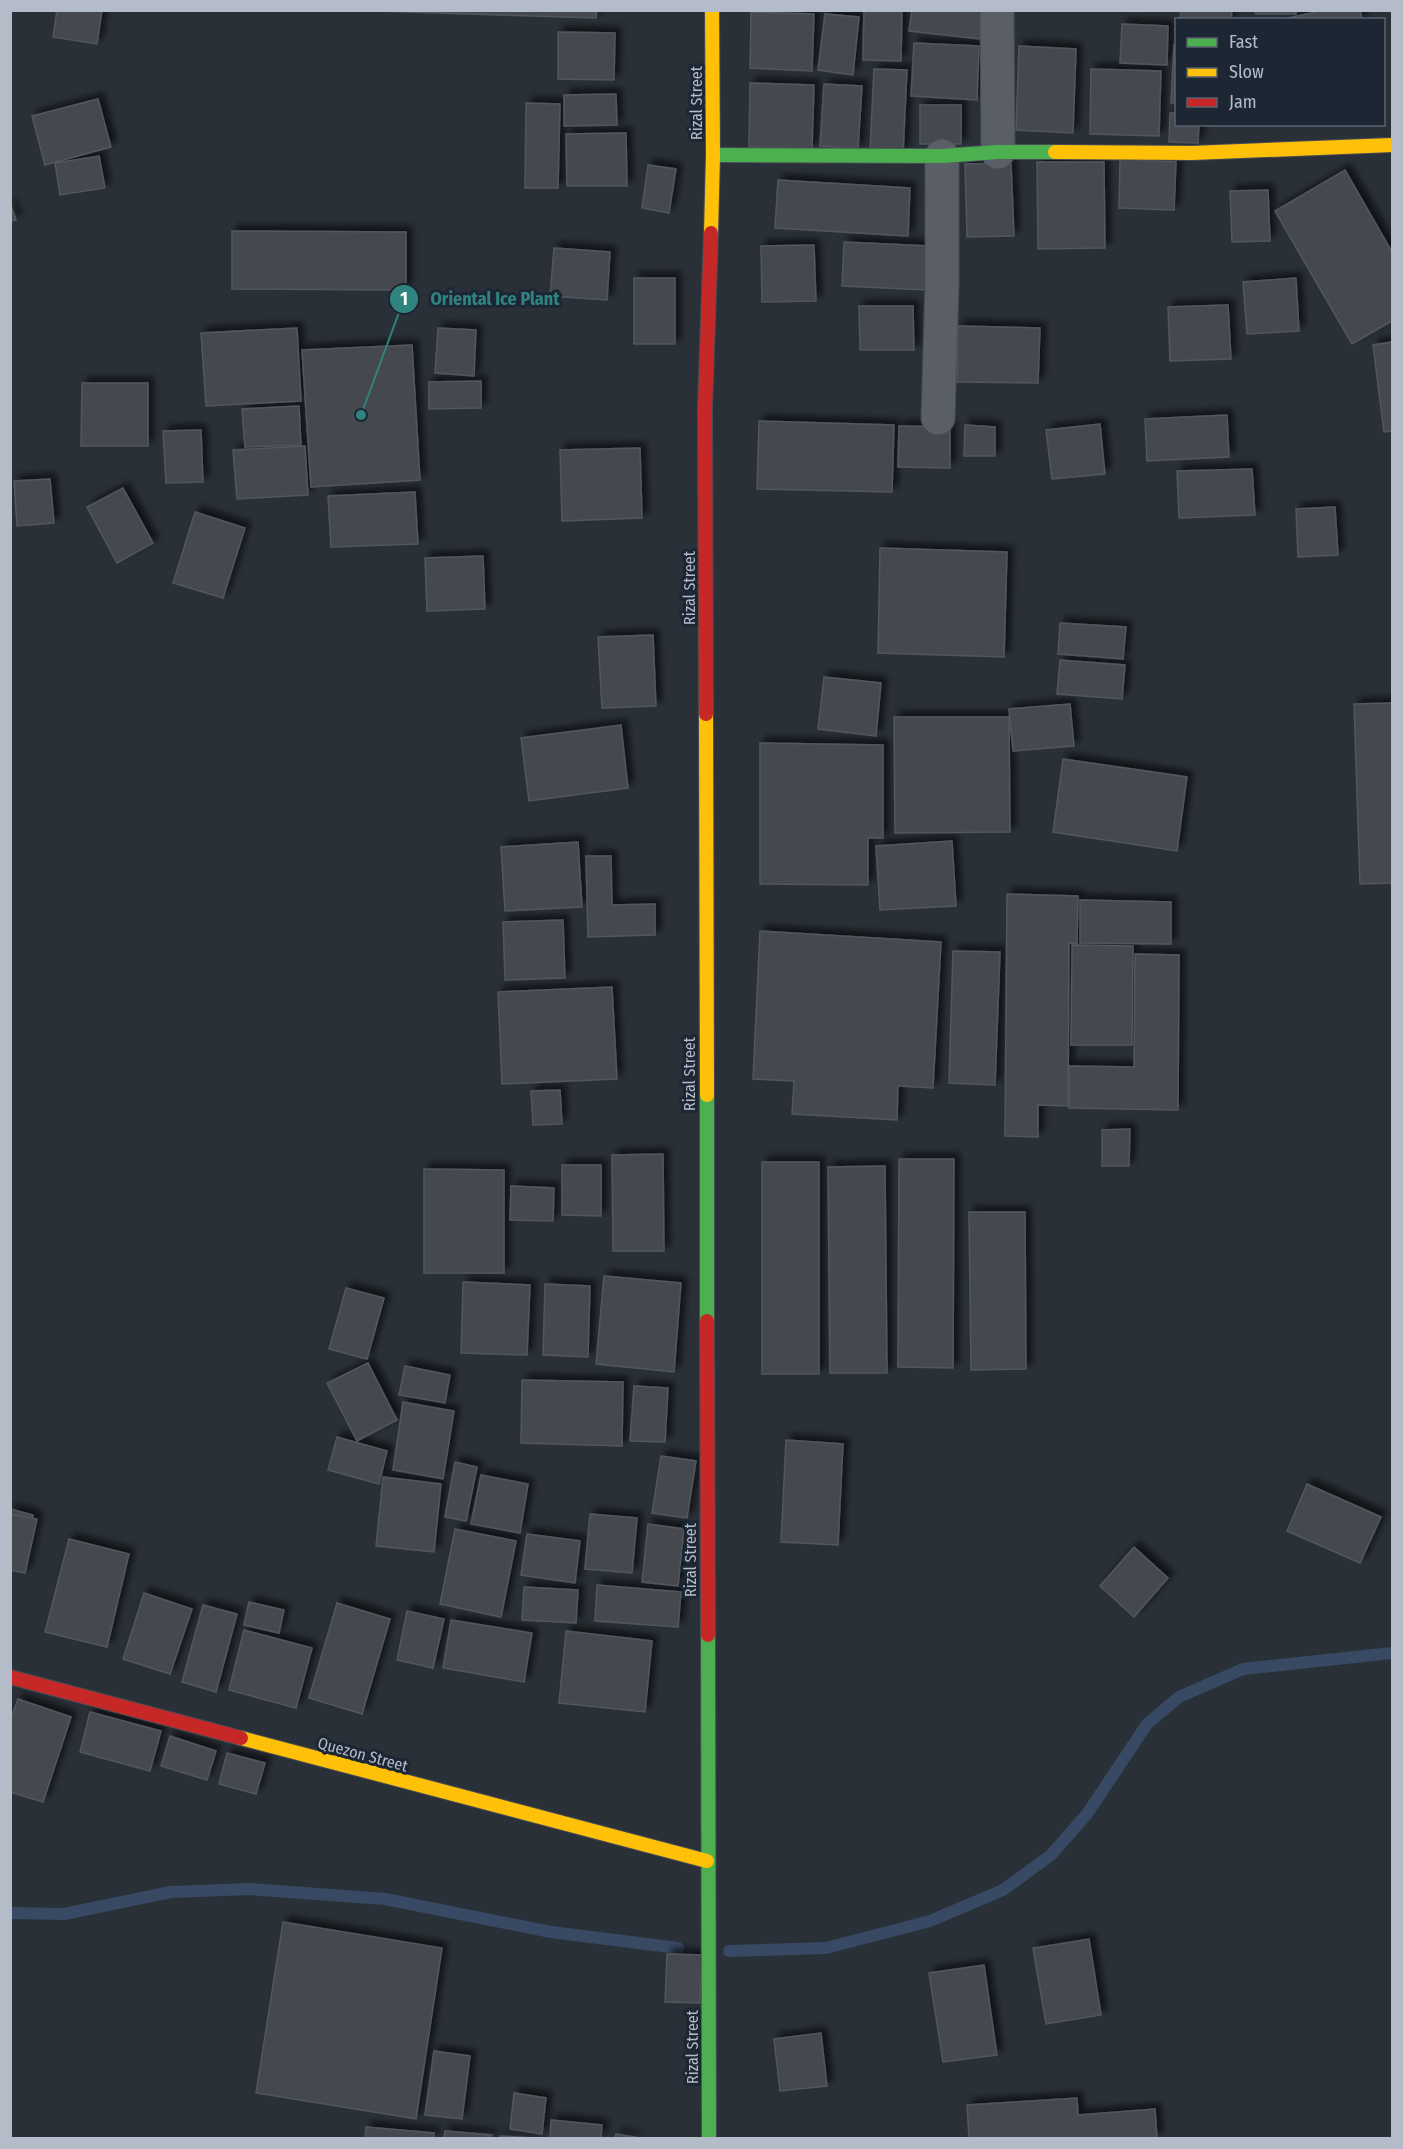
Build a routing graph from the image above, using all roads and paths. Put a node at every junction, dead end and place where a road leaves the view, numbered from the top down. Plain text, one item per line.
1 (712, 10) edge
2 (997, 10) edge
3 (1392, 145) edge
4 (998, 152) junction
5 (713, 155) junction
6 (942, 156) junction
7 (938, 418) dead end
8 (10, 1678) edge
9 (707, 1861) junction
10 (709, 2139) edge

1 - 5 street, Rizal Street
2 - 4 street
3 - 4 street
4 - 6 street
5 - 6 street
5 - 9 street, Rizal Street
6 - 7 street
8 - 9 street, Quezon Street
9 - 10 street, Rizal Street

